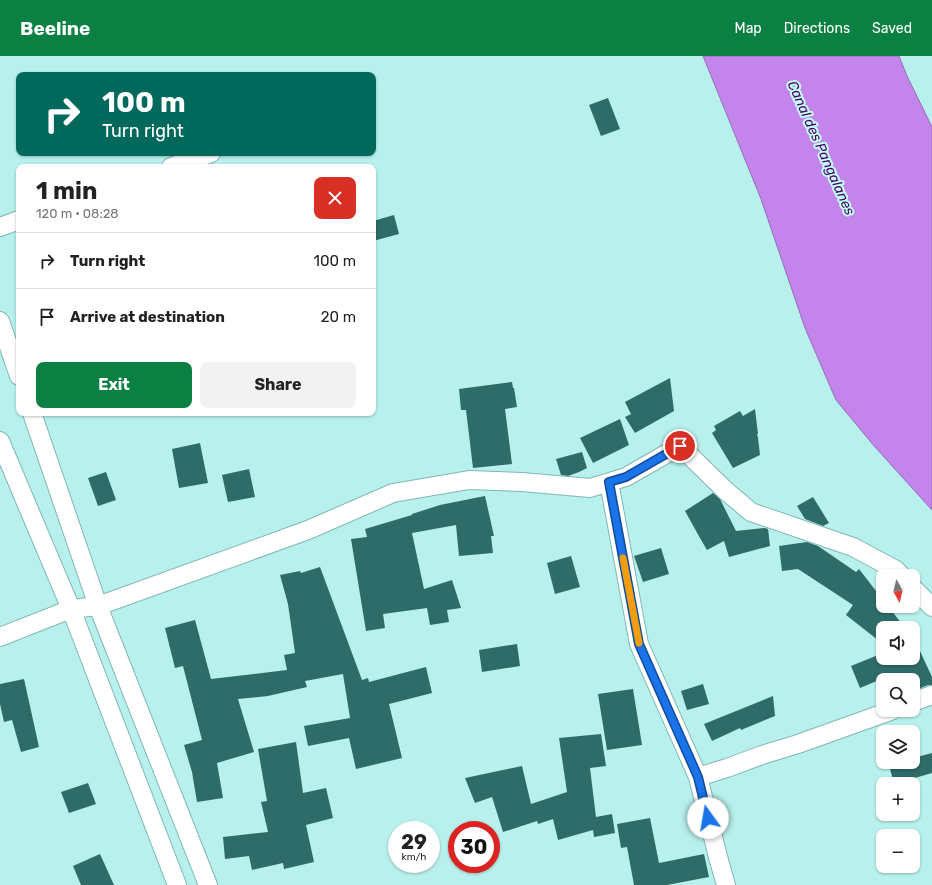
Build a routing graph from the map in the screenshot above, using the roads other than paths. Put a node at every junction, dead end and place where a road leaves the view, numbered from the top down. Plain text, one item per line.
1 (202, 156) edge
2 (180, 164) edge
3 (16, 221) edge
4 (0, 227) edge
5 (0, 321) edge
6 (16, 367) edge
7 (33, 416) edge
8 (0, 441) edge
9 (609, 482) junction
10 (894, 569) edge
11 (920, 595) edge
12 (98, 606) junction
13 (932, 607) edge
14 (71, 609) junction
15 (0, 637) edge
16 (932, 695) edge
17 (920, 699) edge
18 (876, 716) edge
19 (698, 777) junction
20 (177, 885) edge
21 (208, 885) edge
22 (726, 885) edge

1 - 2 street
3 - 4 street
5 - 6 street
7 - 12 street
8 - 14 street
9 - 10 street
9 - 12 street
9 - 19 street
11 - 13 street
12 - 14 street
12 - 21 street
14 - 15 street
14 - 20 street
16 - 17 street
18 - 19 street
19 - 22 street

